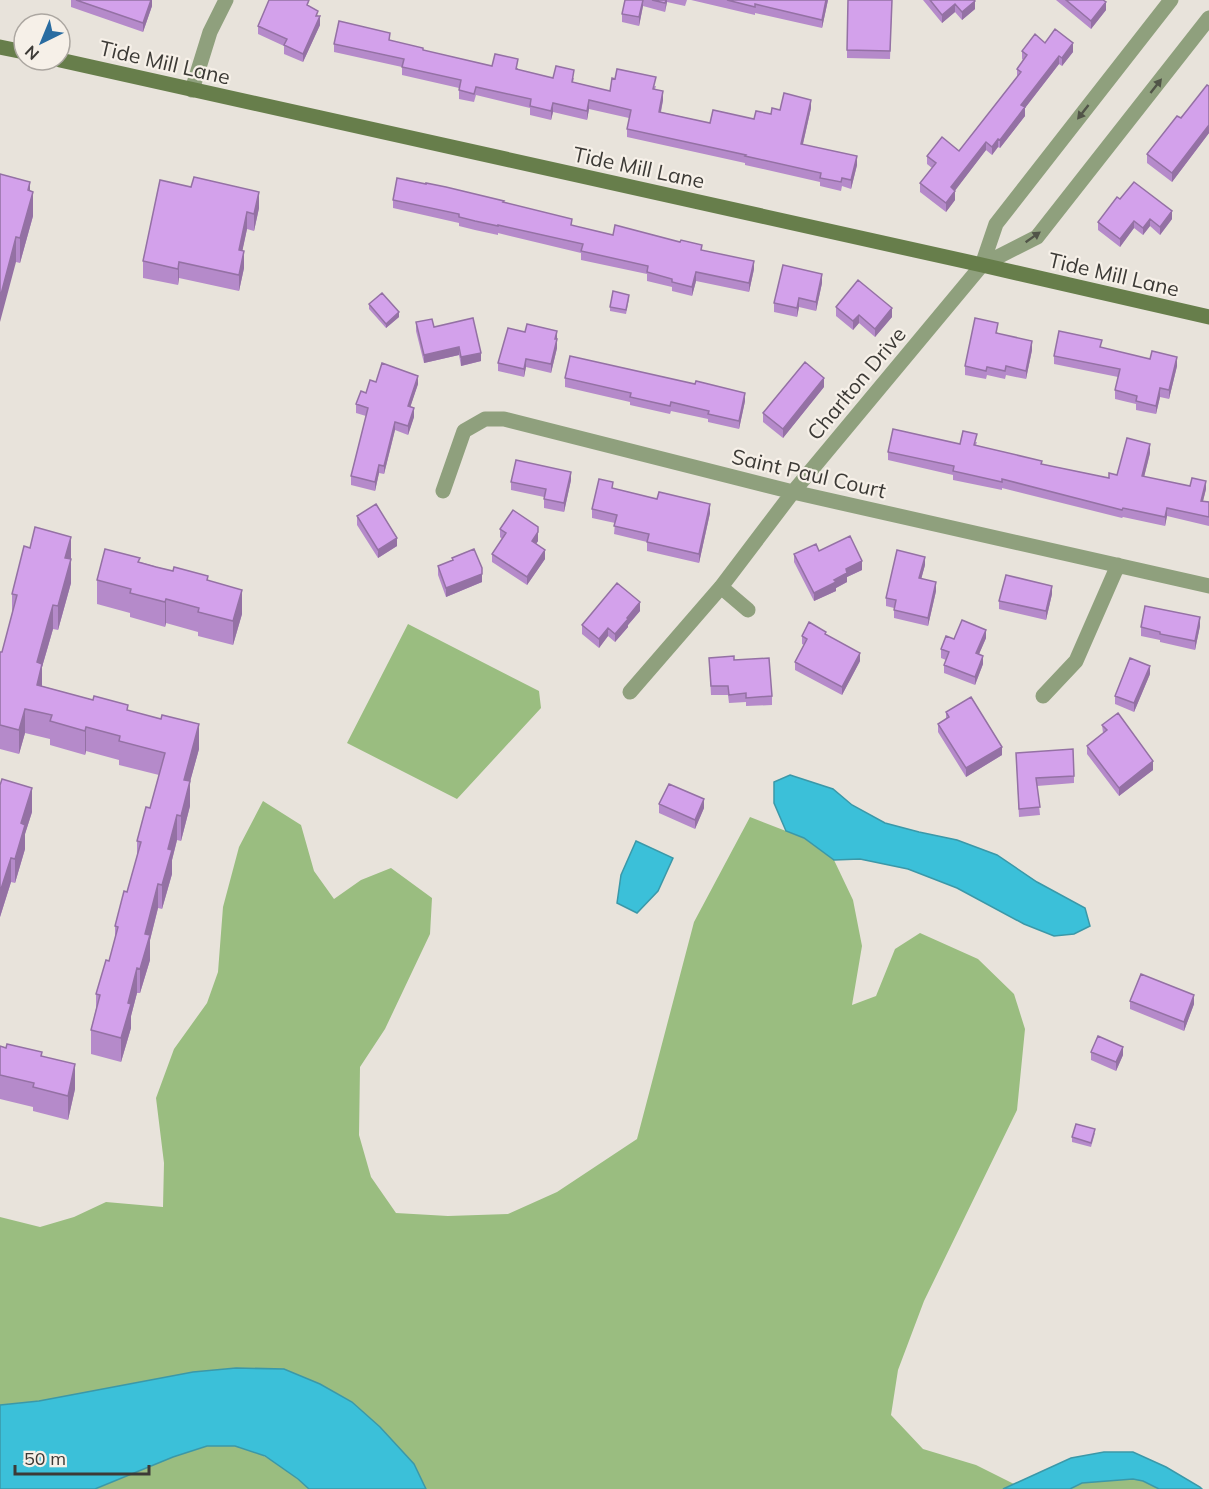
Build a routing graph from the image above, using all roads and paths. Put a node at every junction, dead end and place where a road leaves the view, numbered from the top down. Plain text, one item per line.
1 (226, 0) edge
2 (1172, 0) edge
3 (1209, 18) edge
4 (72, 63) edge
5 (192, 90) junction
6 (982, 265) junction
7 (1209, 317) edge
8 (443, 491) dead end
9 (793, 492) junction
10 (1118, 565) junction
11 (1209, 586) edge
12 (721, 587) junction
13 (748, 610) dead end
14 (630, 692) dead end
15 (1043, 696) dead end

1 - 5 street
2 -> 6 street, Charlton Drive
6 -> 3 street, Charlton Drive
4 - 5 street, Tide Mill Lane
5 - 6 street, Tide Mill Lane
6 - 7 street, Tide Mill Lane
6 - 9 street, Charlton Drive
8 - 9 street, Saint Paul Court
9 - 10 street, Saint Paul Court
9 - 12 street, Charlton Drive
10 - 11 street, Saint Paul Court
10 - 15 street
12 - 13 street
12 - 14 street, Charlton Drive

